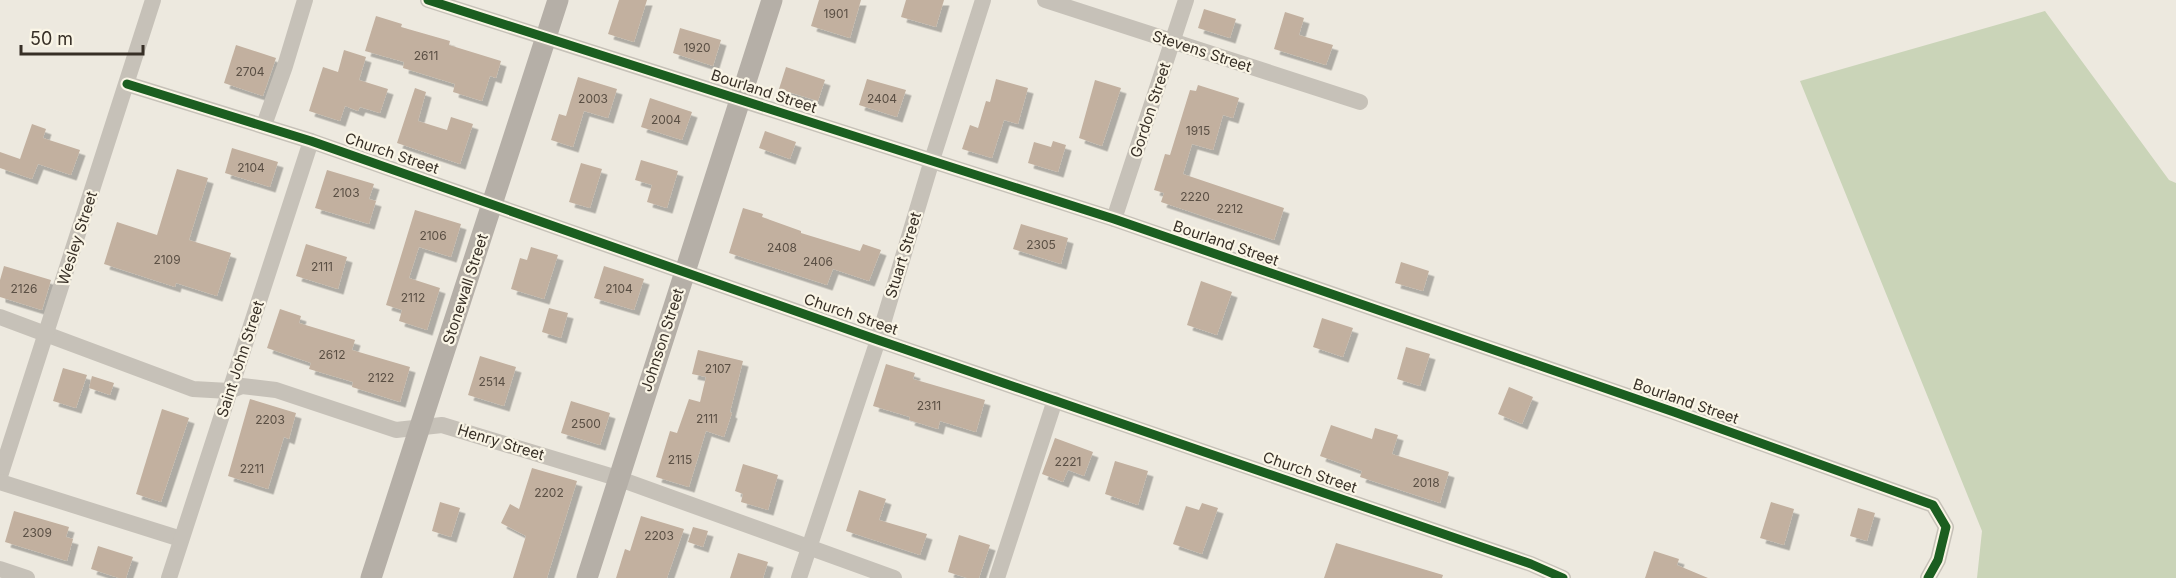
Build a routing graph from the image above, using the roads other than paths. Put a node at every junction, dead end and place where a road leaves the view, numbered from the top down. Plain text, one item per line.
1 (153, 0) edge
2 (305, 0) edge
3 (428, 0) edge
4 (558, 0) edge
5 (772, 0) edge
6 (983, 0) edge
7 (1045, 0) edge
8 (1186, 0) edge
9 (546, 37) junction
10 (1173, 41) junction
11 (127, 84) junction
12 (740, 99) junction
13 (1360, 102) dead end
14 (264, 125) junction
15 (311, 141) junction
16 (932, 160) junction
17 (493, 204) junction
18 (1114, 219) junction
19 (684, 271) junction
20 (0, 317) edge
21 (47, 333) junction
22 (878, 340) junction
23 (229, 391) junction
24 (1055, 400) junction
25 (420, 428) junction
26 (0, 476) edge
27 (617, 478) junction
28 (0, 482) edge
29 (181, 539) junction
30 (809, 548) junction
31 (0, 569) edge
32 (27, 578) edge
33 (169, 578) edge
34 (371, 578) edge
35 (587, 578) edge
36 (799, 578) edge
37 (894, 578) edge
38 (997, 578) edge
39 (1563, 578) edge
40 (1929, 578) edge

1 - 11 street, Wesley Street
2 - 14 street
3 - 9 street, Bourland Street
4 - 9 main road, Stonewall Street
5 - 12 main road, Johnson Street
6 - 16 street, Stuart Street
7 - 10 street, Stevens Street
8 - 10 street, Gordon Street
9 - 12 street, Bourland Street
9 - 17 main road, Stonewall Street
10 - 13 street, Stevens Street
10 - 18 street, Gordon Street
11 - 14 street, Church Street
11 - 21 street, Wesley Street
12 - 16 street, Bourland Street
12 - 19 main road, Johnson Street
14 - 15 street, Church Street
15 - 17 street, Church Street
15 - 23 street, Saint John Street
16 - 18 street, Bourland Street
16 - 22 street, Stuart Street
17 - 19 street, Church Street
17 - 25 main road, Stonewall Street
18 - 40 street, Bourland Street
19 - 22 street, Church Street
19 - 27 main road, Johnson Street
20 - 21 street, Henry Street
21 - 23 street, Henry Street
21 - 26 street, Wesley Street
22 - 24 street, Church Street
22 - 30 street, Stuart Street
23 - 25 street, Henry Street
23 - 29 street, Saint John Street
24 - 38 street
24 - 39 street, Church Street
25 - 27 street, Henry Street
25 - 34 main road, Stonewall Street
27 - 30 street, Henry Street
27 - 35 main road, Johnson Street
28 - 29 street
29 - 33 street, Saint John Street
30 - 36 street, Stuart Street
30 - 37 street, Henry Street
31 - 32 street

